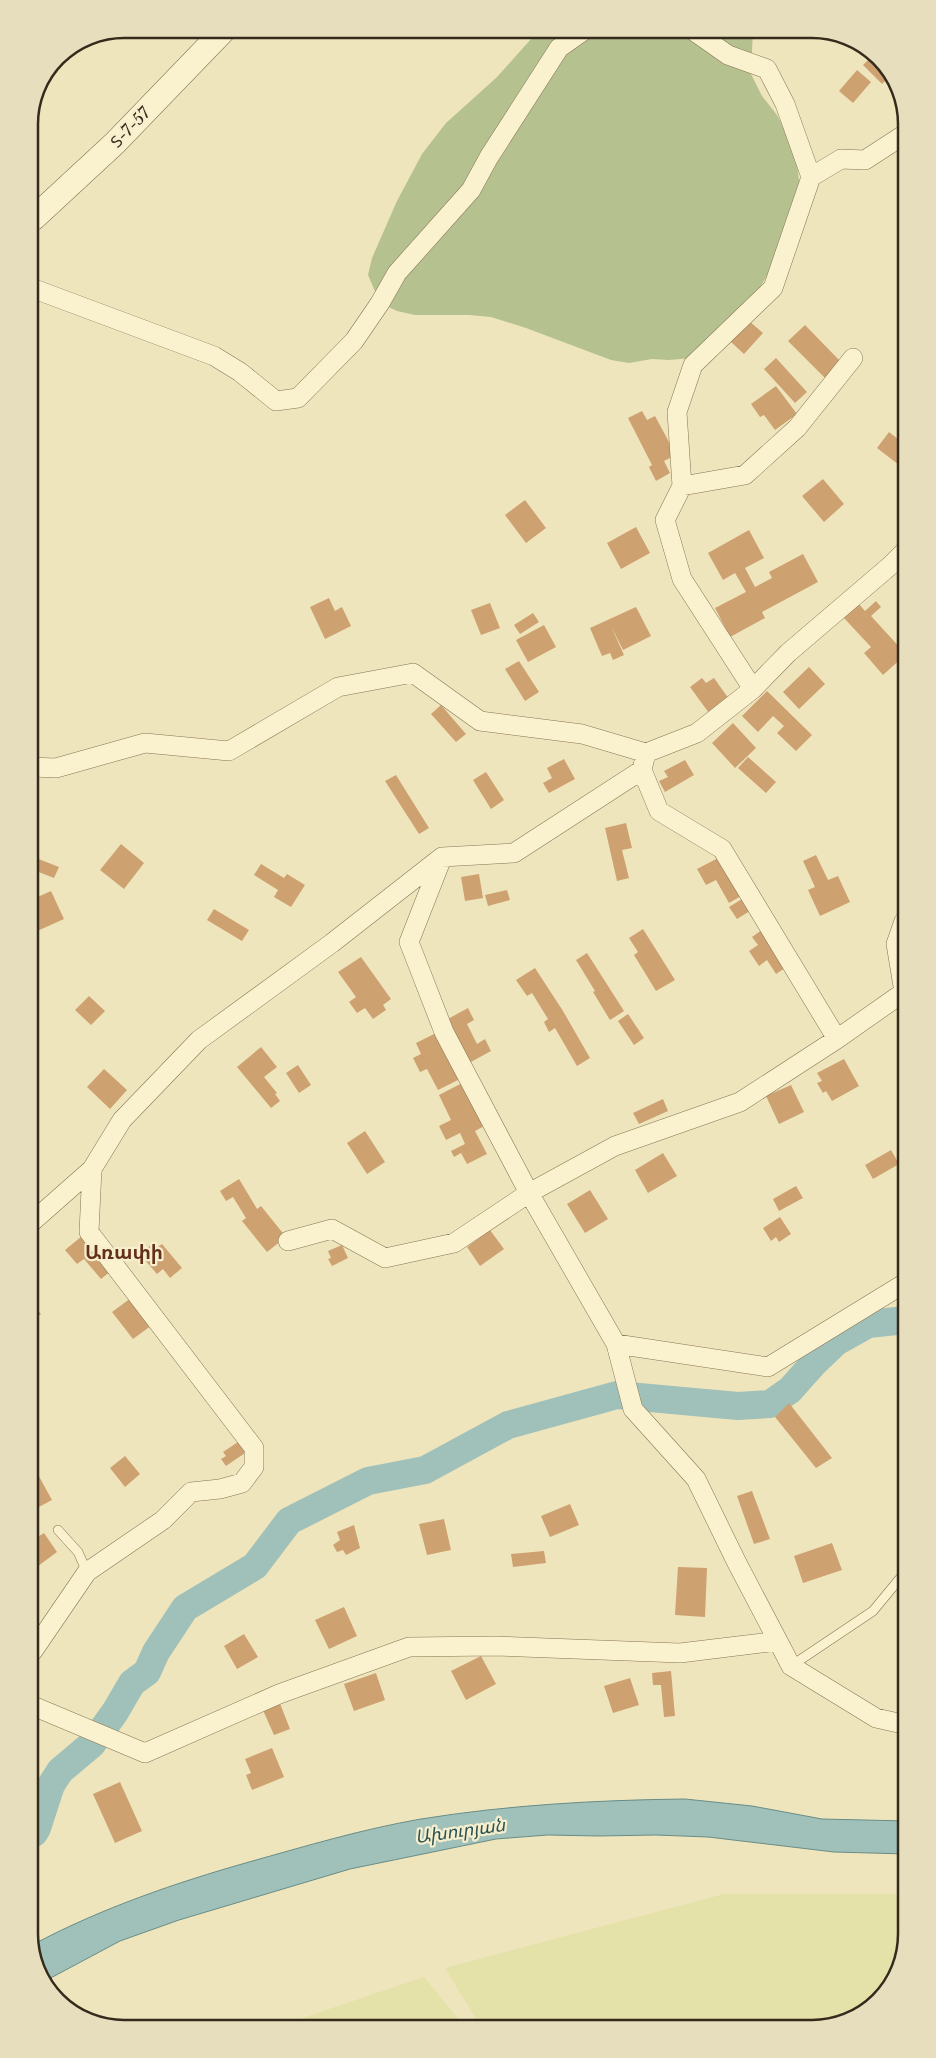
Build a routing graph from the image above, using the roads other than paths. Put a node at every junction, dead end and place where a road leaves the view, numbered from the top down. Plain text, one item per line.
1 (216, 38) edge
2 (573, 38) edge
3 (704, 38) edge
4 (898, 139) edge
5 (811, 177) junction
6 (38, 214) edge
7 (38, 290) edge
8 (853, 358) dead end
9 (682, 486) junction
10 (898, 557) edge
11 (753, 689) junction
12 (644, 761) junction
13 (38, 767) edge
14 (442, 857) junction
15 (898, 938) edge
16 (898, 956) edge
17 (898, 996) edge
18 (837, 1039) junction
19 (92, 1169) junction
20 (529, 1193) junction
21 (38, 1217) edge
22 (288, 1241) dead end
23 (898, 1287) edge
24 (616, 1344) junction
25 (58, 1530) dead end
26 (87, 1572) junction
27 (898, 1581) edge
28 (778, 1641) junction
29 (38, 1644) edge
30 (791, 1666) junction
31 (38, 1708) edge
32 (898, 1723) edge

1 - 6 street, Տ-7-57 / Տ-7-57
2 - 7 street
3 - 5 street
4 - 5 street
5 - 9 street
8 - 9 street
9 - 11 street
10 - 11 street
11 - 12 street
12 - 13 street
12 - 14 street
12 - 18 street
14 - 19 street
14 - 20 street
15 - 16 street
17 - 18 street
18 - 20 street
19 - 21 street
19 - 26 street
20 - 22 street
20 - 24 street
23 - 24 street
24 - 28 street
25 - 26 lane
26 - 29 street
27 - 30 lane
28 - 30 street
28 - 31 street
30 - 32 street

